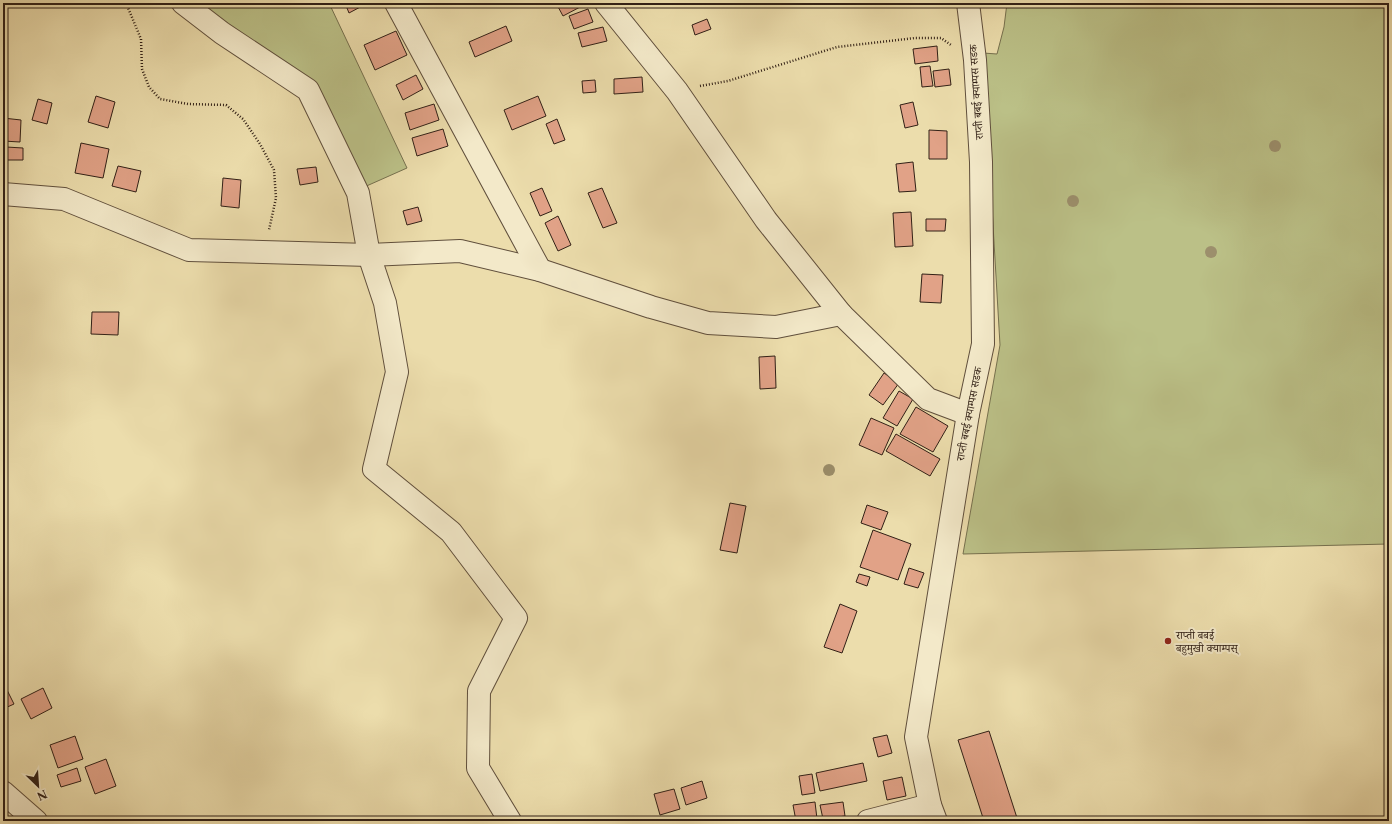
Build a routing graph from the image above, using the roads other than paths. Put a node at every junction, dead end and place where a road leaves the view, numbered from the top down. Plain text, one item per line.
1 (183, 3) edge
2 (396, 3) edge
3 (606, 3) edge
4 (968, 3) edge
5 (3, 194) edge
6 (369, 255) junction
7 (540, 270) junction
8 (840, 314) junction
9 (968, 414) junction
10 (3, 792) edge
11 (933, 813) edge
12 (36, 821) edge
13 (510, 821) edge
14 (868, 821) edge

1 - 6 street
2 - 7 street
3 - 8 street
4 - 9 street, राप्ती बबई क्याम्पस सडक
5 - 6 street
6 - 7 street
6 - 13 street
7 - 8 street
8 - 9 street
9 - 11 street, राप्ती बबई क्याम्पस सडक
10 - 12 street
11 - 14 street

